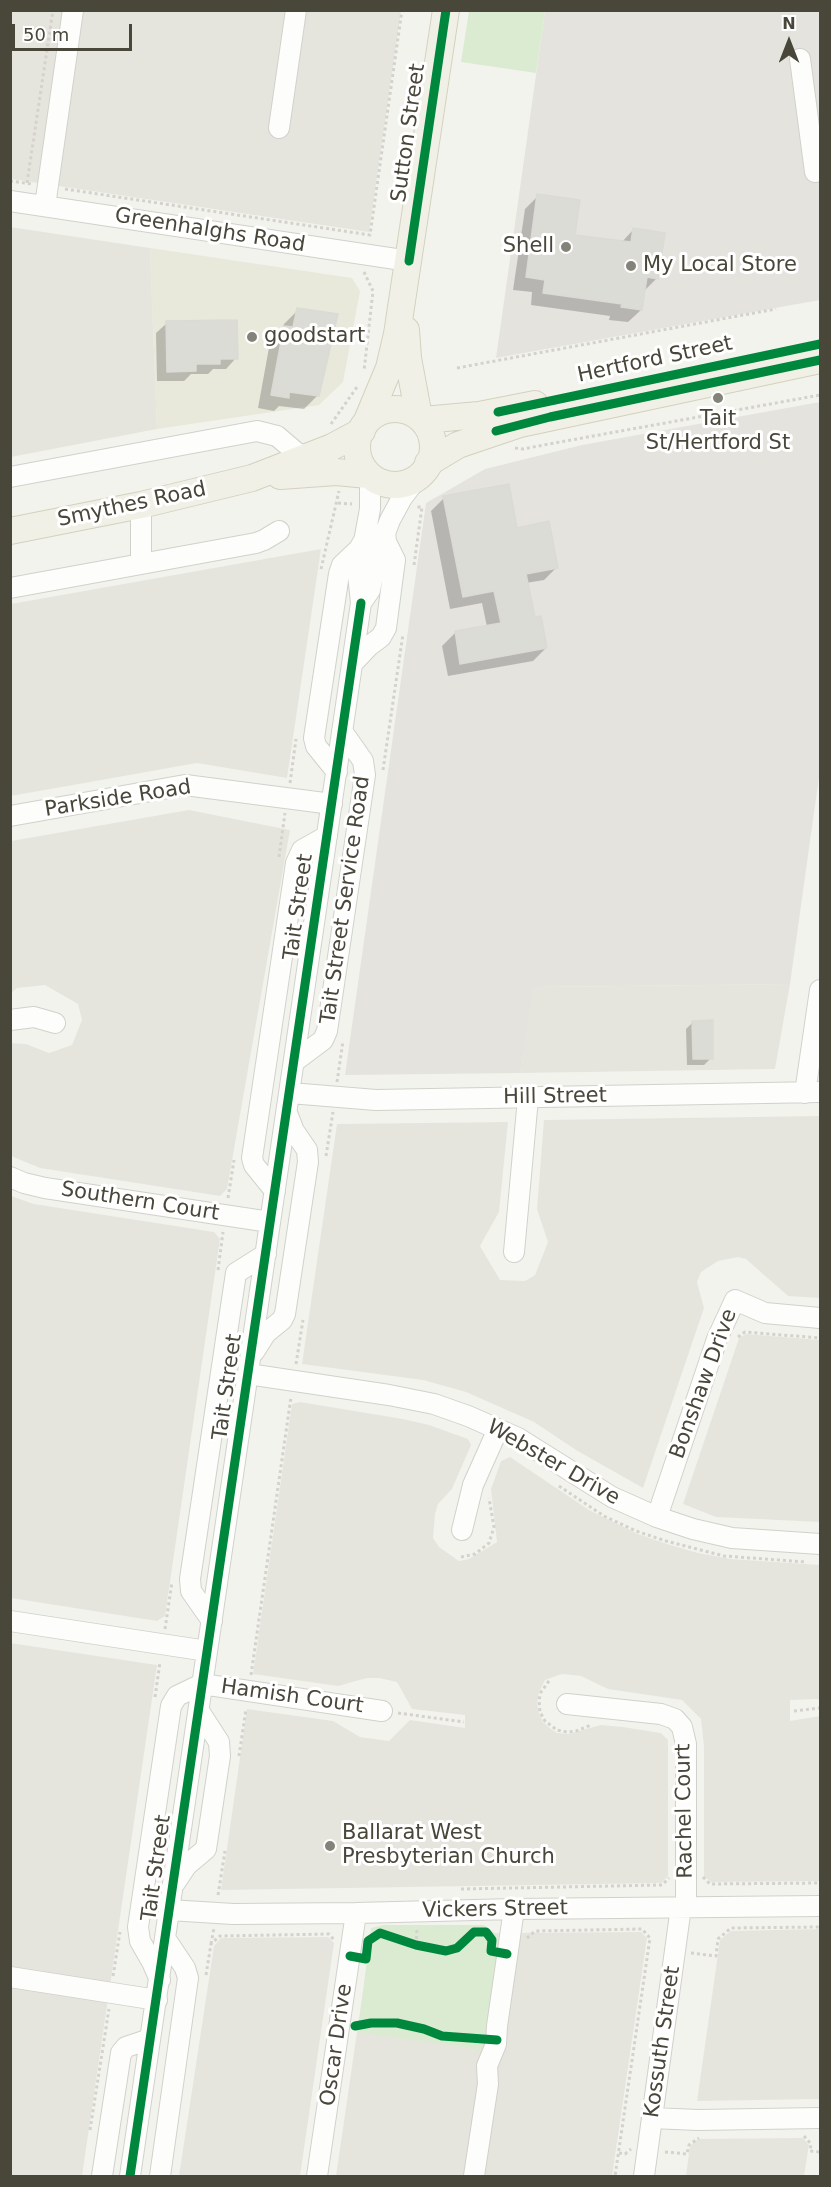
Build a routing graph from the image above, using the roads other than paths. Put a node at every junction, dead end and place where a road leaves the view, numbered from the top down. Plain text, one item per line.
1 (73, 10) edge
2 (296, 10) edge
3 (446, 10) edge
4 (800, 58) dead end
5 (814, 115) edge
6 (279, 128) dead end
7 (816, 172) dead end
8 (10, 201) edge
9 (45, 206) junction
10 (409, 261) junction
11 (405, 291) junction
12 (820, 344) edge
13 (820, 360) edge
14 (421, 419) junction
15 (364, 427) junction
16 (308, 457) junction
17 (369, 476) junction
18 (10, 477) edge
19 (252, 478) junction
20 (423, 480) junction
21 (141, 505) junction
22 (10, 531) edge
23 (279, 531) dead end
24 (385, 531) junction
25 (364, 539) junction
26 (141, 563) junction
27 (10, 588) edge
28 (361, 603) junction
29 (352, 664) junction
30 (342, 731) junction
31 (337, 772) junction
32 (332, 804) junction
33 (10, 816) edge
34 (327, 836) junction
35 (820, 990) edge
36 (10, 1020) edge
37 (55, 1023) dead end
38 (295, 1061) junction
39 (290, 1093) junction
40 (812, 1093) edge
41 (528, 1098) junction
42 (287, 1113) junction
43 (10, 1177) edge
44 (275, 1191) junction
45 (270, 1222) junction
46 (514, 1252) dead end
47 (266, 1254) junction
48 (820, 1318) edge
49 (250, 1365) junction
50 (498, 1429) junction
51 (657, 1517) junction
52 (462, 1530) dead end
53 (820, 1544) edge
54 (10, 1621) edge
55 (212, 1621) junction
56 (207, 1651) junction
57 (202, 1684) junction
58 (567, 1704) dead end
59 (199, 1711) junction
60 (382, 1711) road end
61 (173, 1887) junction
62 (820, 1906) edge
63 (684, 1907) junction
64 (514, 1909) junction
65 (169, 1910) junction
66 (356, 1913) junction
67 (165, 1938) junction
68 (10, 1977) edge
69 (160, 1980) junction
70 (157, 2000) junction
71 (150, 2039) junction
72 (652, 2118) junction
73 (820, 2118) edge
74 (102, 2176) edge
75 (130, 2176) edge
76 (160, 2176) edge
77 (317, 2176) edge
78 (474, 2176) edge
79 (644, 2176) edge

1 - 9 street
2 - 6 street
3 - 10 main road, Sutton Street
4 - 5 street
5 - 7 street
8 - 9 street, Greenhalghs Road
9 - 10 street, Greenhalghs Road
10 - 11 main road, Sutton Street
11 - 14 main road, Sutton Street
11 - 15 main road, Sutton Street
12 - 14 main road, Hertford Street
13 - 20 main road, Hertford Street
14 - 15 main road
14 - 20 main road
15 - 16 main road, Smythes Road
15 - 17 main road
16 - 18 street
16 - 19 main road, Smythes Road
17 - 19 main road, Smythes Road
17 - 20 main road
17 - 25 street, Tait Street
19 - 21 main road, Smythes Road
20 - 24 street, Tait Street
21 - 22 main road, Smythes Road
21 - 26 street
23 - 26 street
24 - 28 street, Tait Street
24 - 29 street
25 - 28 street, Tait Street
25 - 31 street, Tait Street Service Road
26 - 27 street
28 - 29 street, Tait Street
29 - 30 street, Tait Street
30 - 31 street, Tait Street
30 - 38 street, Tait Street Service Road
31 - 32 street, Tait Street
32 - 33 street, Parkside Road
32 - 34 street, Tait Street
34 - 38 street, Tait Street
34 - 44 street, Tait Street Service Road
35 - 40 street
36 - 37 street
38 - 39 street, Tait Street
39 - 41 street, Hill Street
39 - 42 street, Tait Street
40 - 41 street, Hill Street
41 - 46 street
42 - 44 street, Tait Street
42 - 49 street
43 - 45 street, Southern Court
44 - 45 street, Tait Street
45 - 47 street, Tait Street
47 - 49 street, Tait Street
47 - 55 street
48 - 51 street, Bonshaw Drive
49 - 50 street, Webster Drive
49 - 55 street, Tait Street
50 - 51 street, Webster Drive
50 - 52 street
51 - 53 street, Webster Drive
54 - 56 street
55 - 56 street, Tait Street
56 - 57 street, Tait Street
57 - 59 street, Tait Street
57 - 60 street, Hamish Court
57 - 69 street
58 - 63 street, Rachel Court
59 - 61 street, Tait Street
59 - 61 street
61 - 65 street, Tait Street
62 - 63 street, Vickers Street
63 - 64 street, Vickers Street
63 - 72 street, Kossuth Street
64 - 66 street, Vickers Street
64 - 78 street
65 - 66 street, Vickers Street
65 - 67 street, Tait Street
66 - 77 street, Oscar Drive
67 - 69 street, Tait Street
67 - 76 street
68 - 70 street
69 - 70 street, Tait Street
70 - 71 street, Tait Street
71 - 74 street
71 - 75 street, Tait Street
72 - 73 street
72 - 79 street, Kossuth Street

